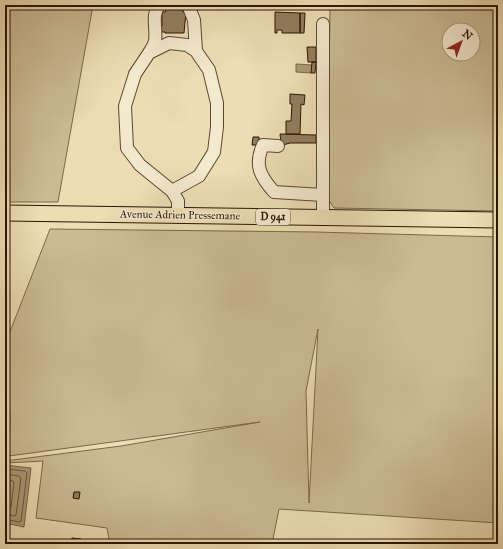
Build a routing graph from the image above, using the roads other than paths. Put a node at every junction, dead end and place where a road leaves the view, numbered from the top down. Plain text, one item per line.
1 (159, 5) edge
2 (188, 5) edge
3 (323, 24) dead end
4 (196, 51) junction
5 (149, 53) junction
6 (278, 146) dead end
7 (172, 192) junction
8 (323, 195) junction
9 (5, 213) edge
10 (178, 216) junction
11 (323, 217) junction
12 (498, 220) edge

1 - 5 lane
2 - 4 lane
3 - 8 lane
4 - 5 lane
4 - 7 lane
5 - 7 lane
6 - 8 lane
7 - 10 lane
8 - 11 lane
9 - 10 main road, Avenue Adrien Pressemane / D 941
10 - 11 main road, Avenue Adrien Pressemane / D 941
11 - 12 main road, Avenue Adrien Pressemane / D 941

